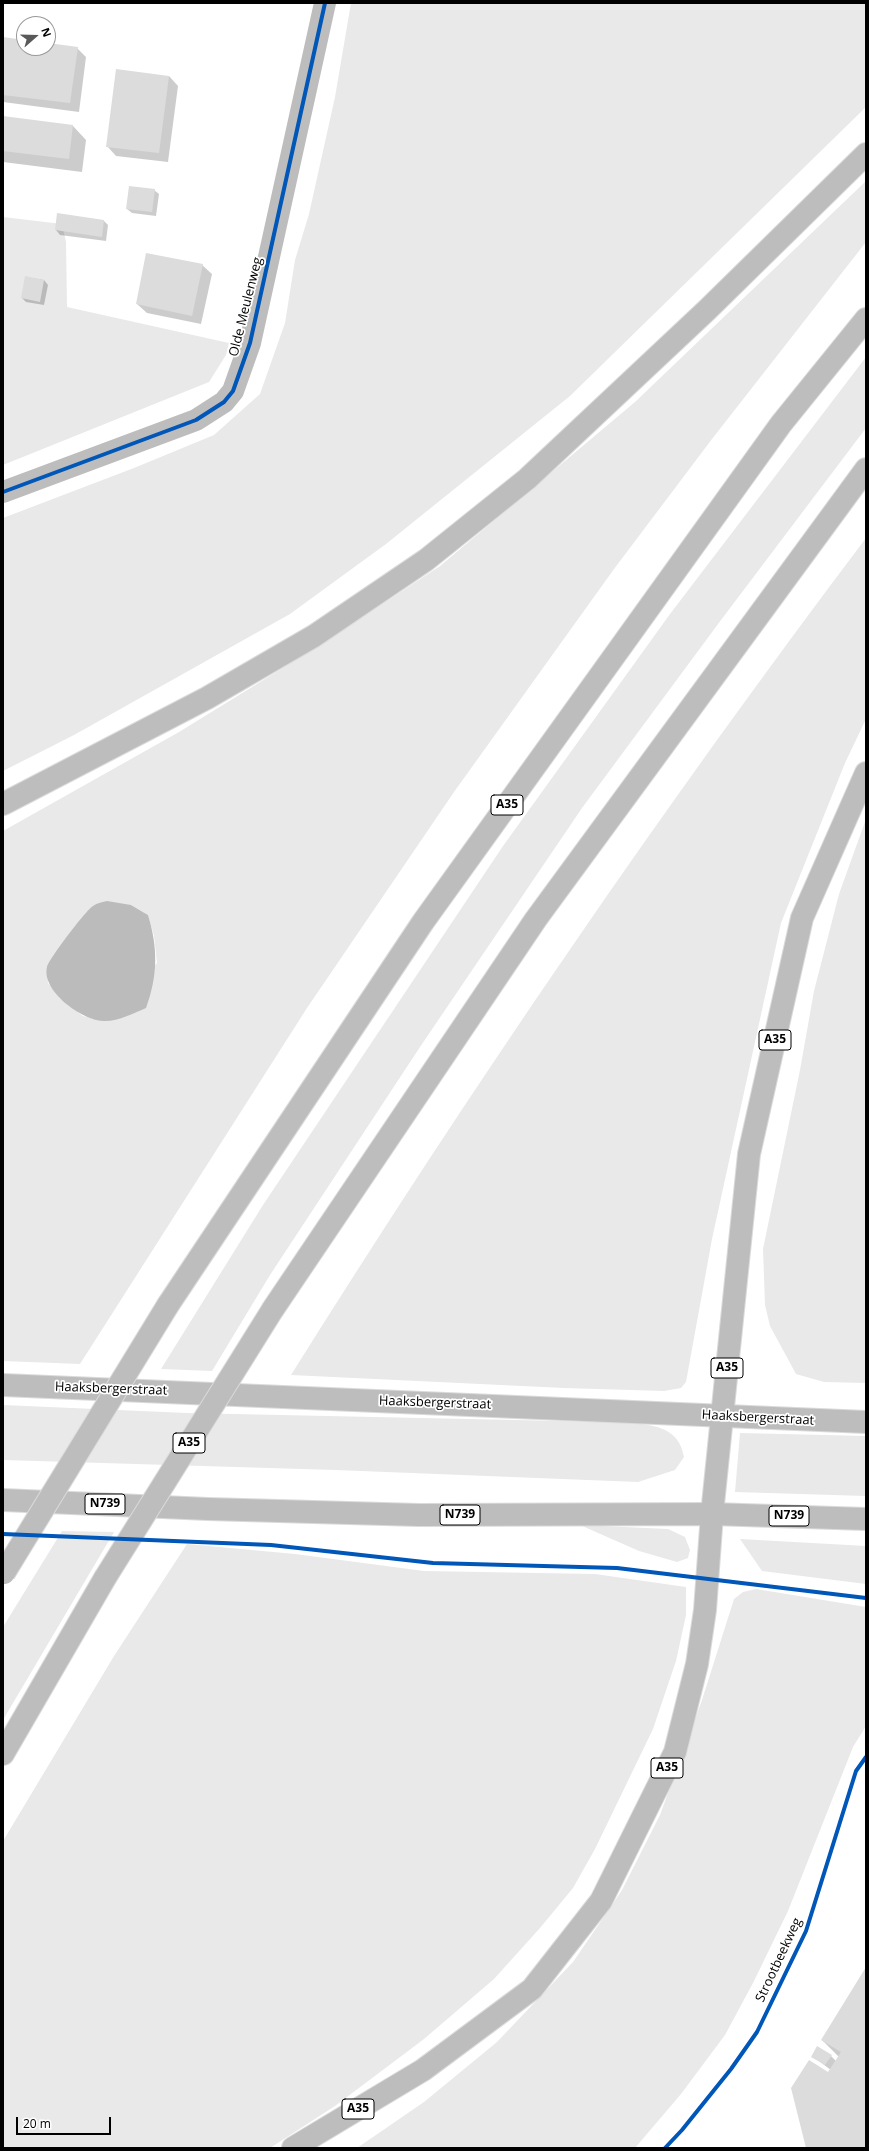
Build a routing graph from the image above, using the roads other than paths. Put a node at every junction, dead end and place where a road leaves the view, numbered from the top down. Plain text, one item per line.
1 (325, 3) edge
2 (866, 154) edge
3 (866, 319) edge
4 (866, 469) edge
5 (3, 492) edge
6 (866, 773) edge
7 (3, 804) edge
8 (3, 1384) edge
9 (722, 1416) junction
10 (866, 1422) edge
11 (3, 1500) edge
12 (712, 1514) junction
13 (866, 1519) edge
14 (4, 1574) edge
15 (3, 1754) edge
16 (293, 2148) edge

1 - 5 main road, Olde Meulenweg
2 - 7 main road
3 - 14 main road, A35, bridge
4 - 15 main road, A35, bridge
6 - 9 main road, A35
8 - 9 main road, Haaksbergerstraat
9 - 10 main road, Haaksbergerstraat
9 - 12 main road, A35
11 - 12 main road, N739
12 - 13 main road, N739
12 - 16 main road, A35

